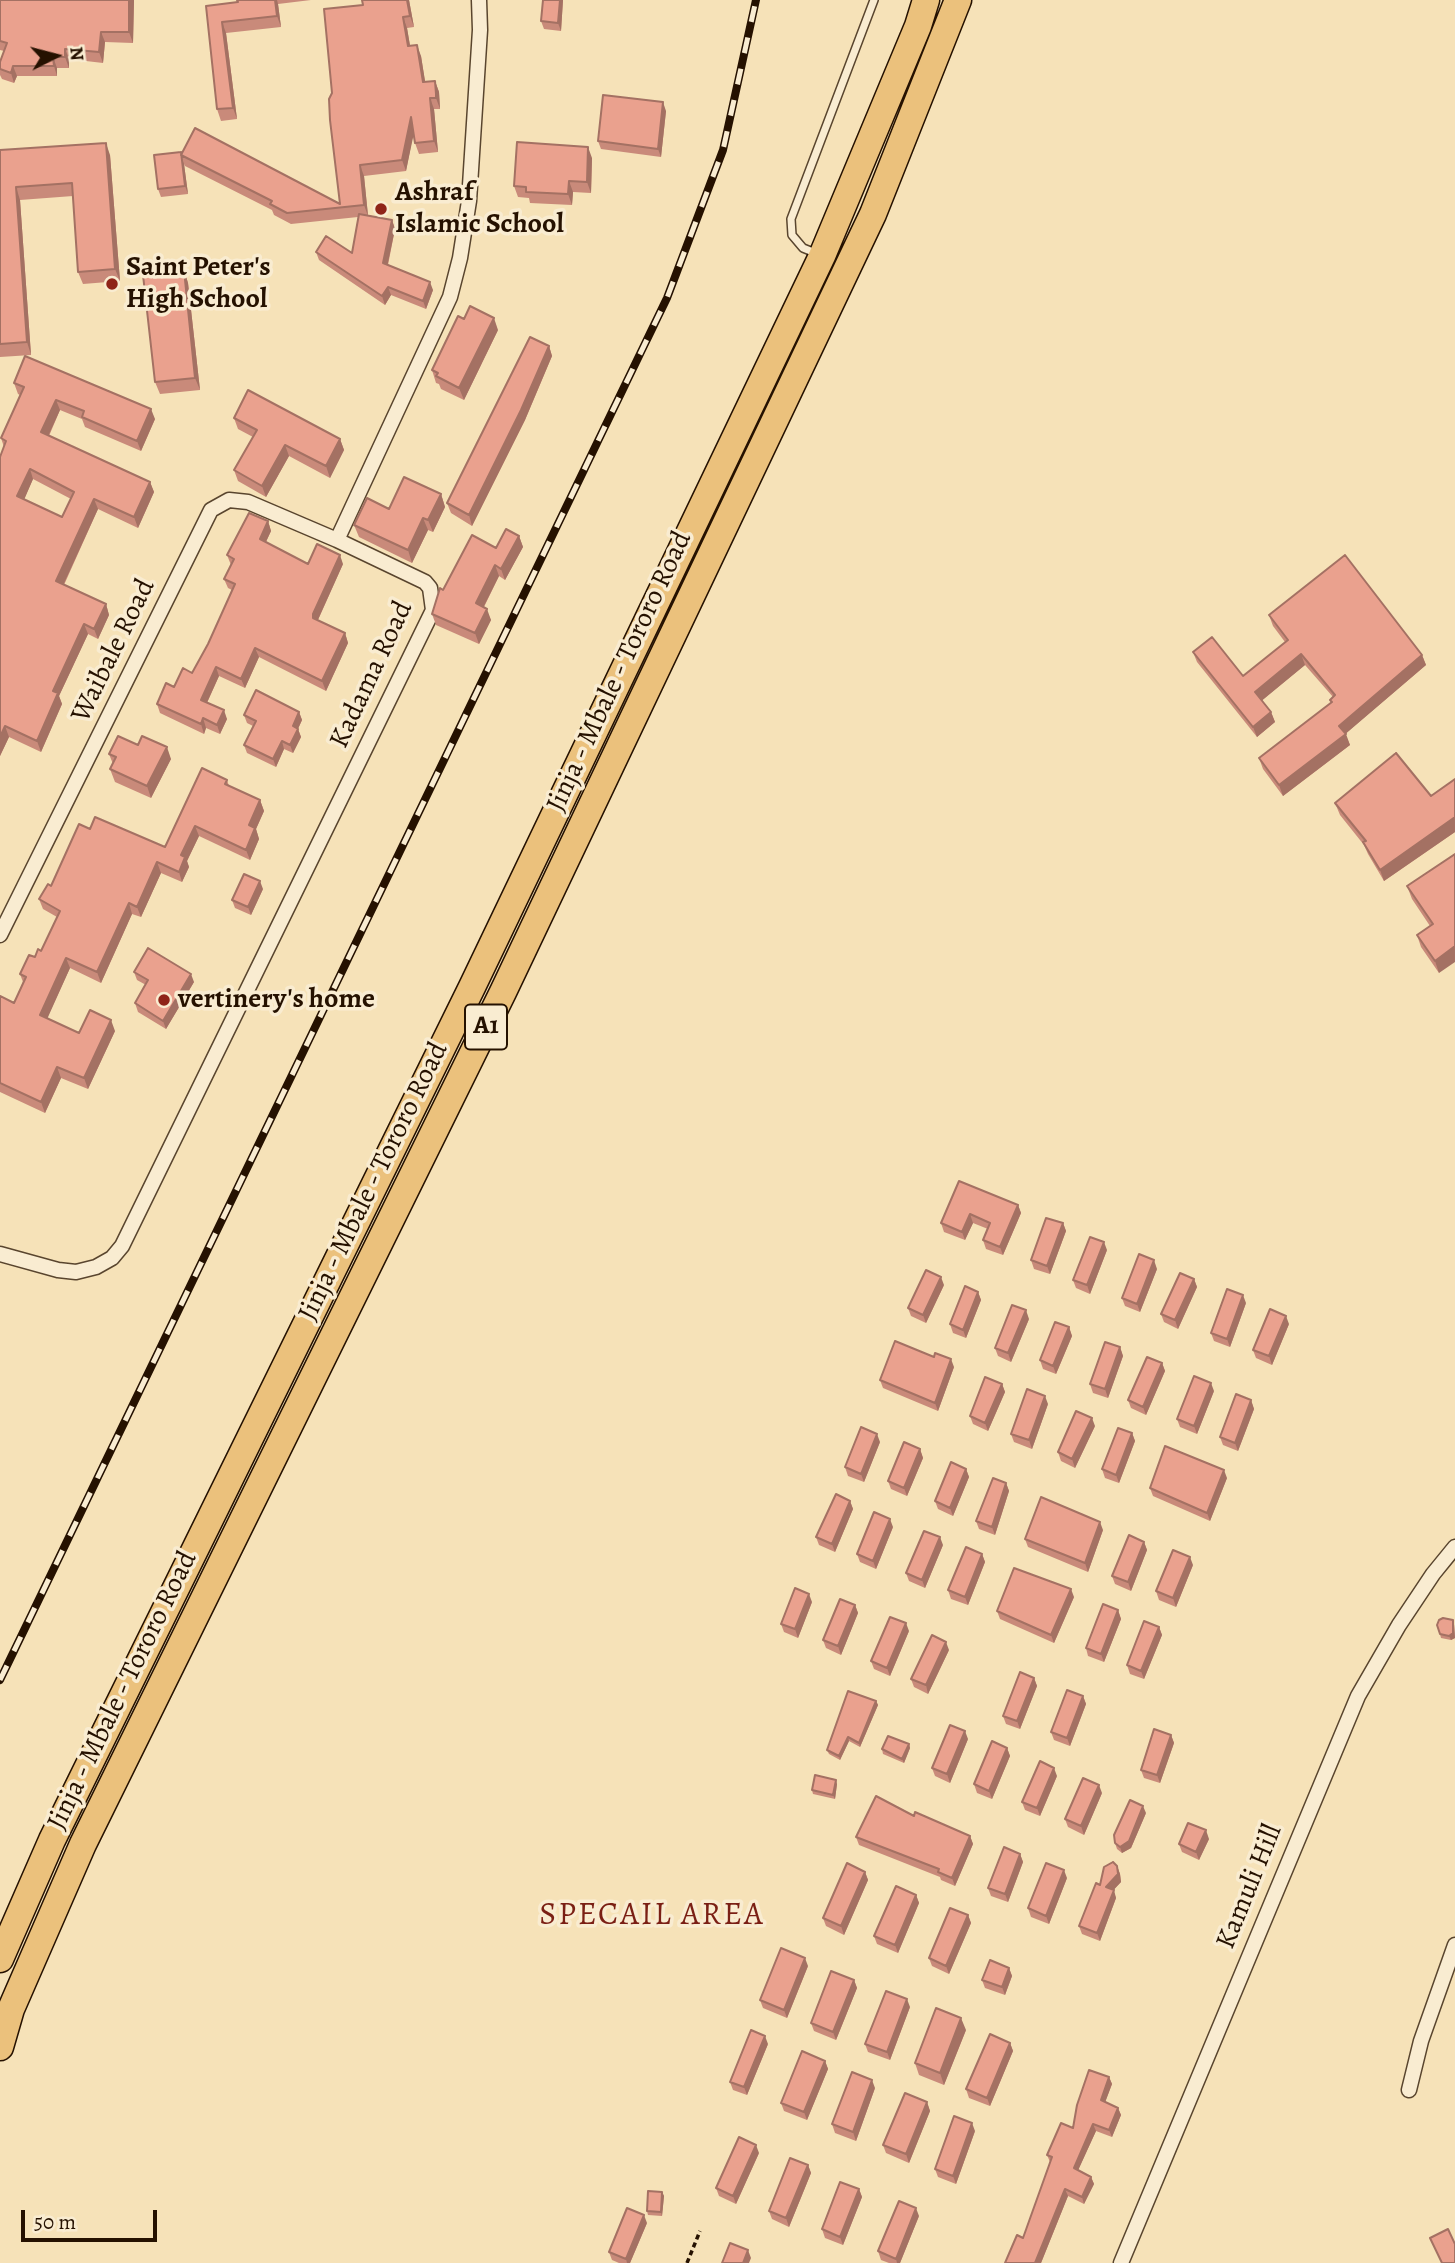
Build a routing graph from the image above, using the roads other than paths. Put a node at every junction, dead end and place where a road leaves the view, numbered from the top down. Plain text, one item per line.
1 (479, 0) edge
2 (874, 0) edge
3 (926, 0) edge
4 (958, 0) edge
5 (822, 256) junction
6 (337, 540) junction
7 (0, 935) edge
8 (0, 1254) edge
9 (1455, 1547) edge
10 (1455, 1945) edge
11 (0, 1959) edge
12 (0, 2047) edge
13 (1409, 2090) dead end
14 (1121, 2263) edge

1 - 6 street
2 - 5 lane
3 - 5 highway, Jinja - Mbale - Tororo Road / A1
4 - 12 highway, Jinja - Mbale - Tororo Road / A1
5 - 11 highway, Jinja - Mbale - Tororo Road / A1
6 - 7 street, Waibale Road
6 - 8 street, Kadama Road
9 - 14 street, Kamuli Hill
10 - 13 street

